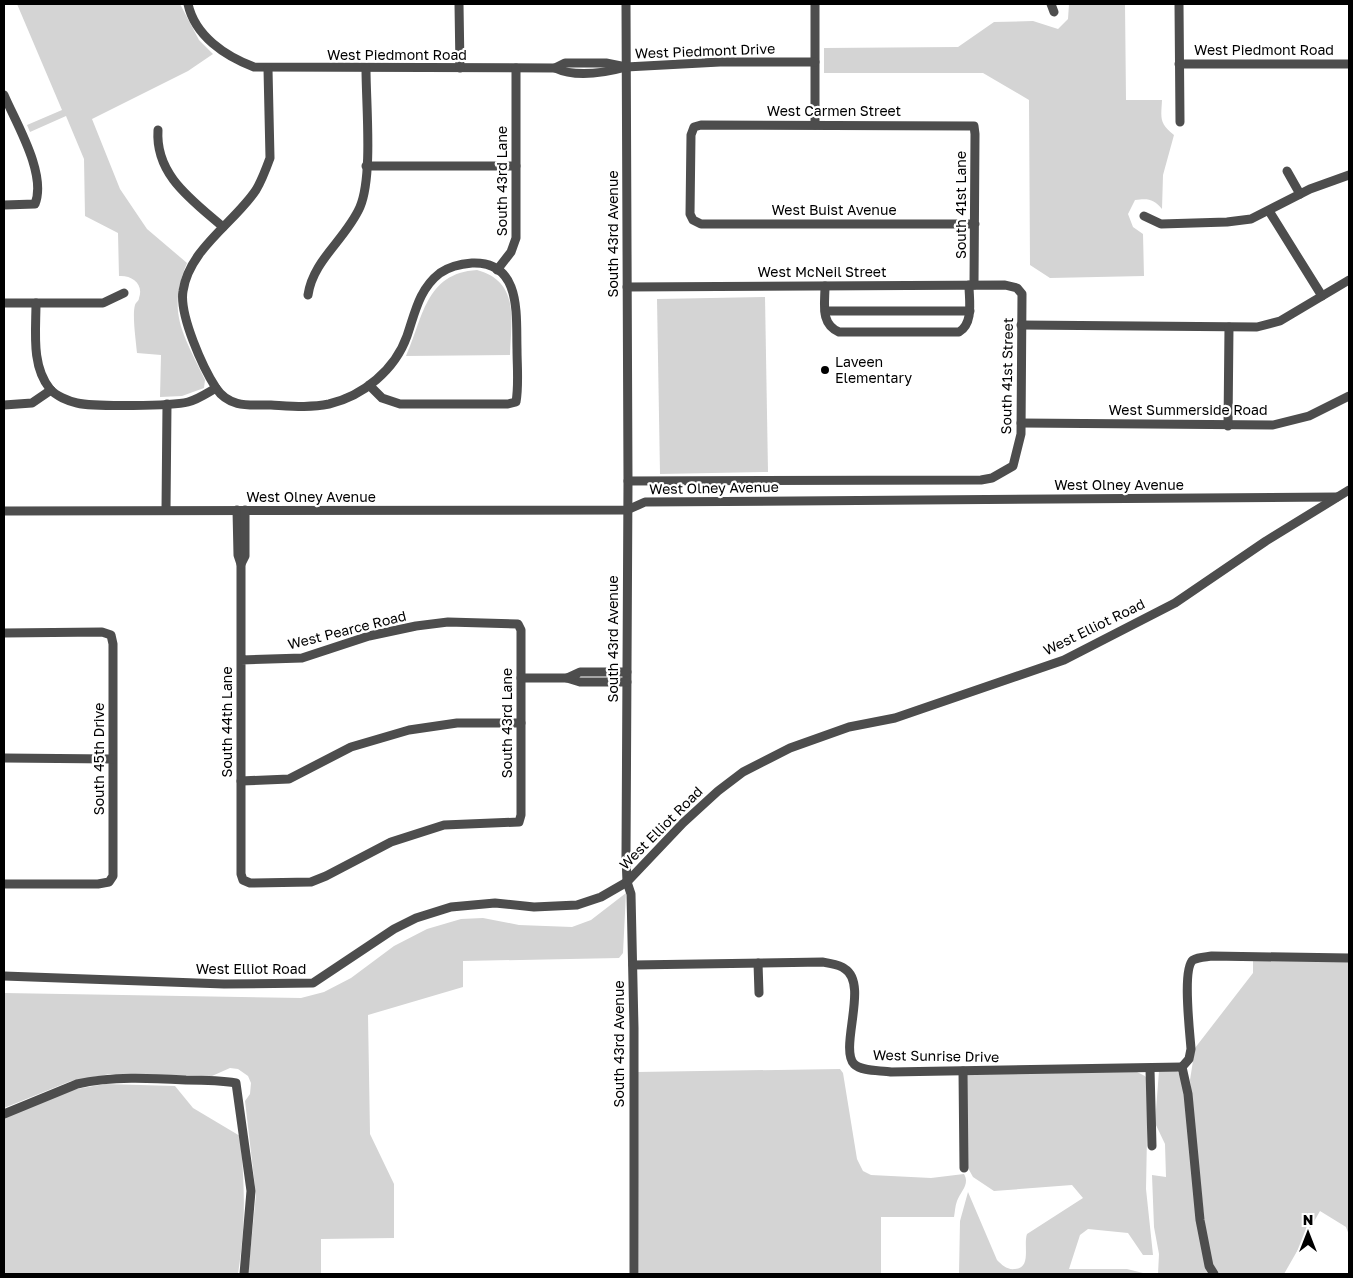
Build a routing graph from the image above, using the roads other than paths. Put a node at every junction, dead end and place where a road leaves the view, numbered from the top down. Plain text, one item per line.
1 (188, 4) edge
2 (459, 4) edge
3 (626, 4) edge
4 (815, 4) edge
5 (1179, 4) edge
6 (815, 62) junction
7 (1179, 64) junction
8 (1349, 64) edge
9 (626, 67) junction
10 (460, 68) junction
11 (516, 68) junction
12 (555, 68) joint
13 (268, 69) junction
14 (366, 69) junction
15 (4, 96) edge
16 (1180, 122) dead end
17 (815, 125) junction
18 (974, 126) joint
19 (158, 130) dead end
20 (366, 166) junction
21 (516, 166) junction
22 (1287, 171) dead end
23 (1349, 175) edge
24 (1300, 194) junction
25 (4, 205) edge
26 (1269, 211) junction
27 (1144, 216) dead end
28 (693, 220) joint
29 (975, 224) junction
30 (223, 227) junction
31 (498, 270) junction
32 (1349, 280) edge
33 (972, 285) junction
34 (825, 286) junction
35 (628, 287) junction
36 (1017, 288) joint
37 (124, 293) dead end
38 (308, 295) dead end
39 (1322, 296) junction
40 (4, 303) edge
41 (36, 303) junction
42 (824, 311) junction
43 (970, 311) junction
44 (1021, 326) junction
45 (1229, 327) junction
46 (369, 385) junction
47 (216, 388) junction
48 (51, 390) junction
49 (1349, 396) edge
50 (167, 404) junction
51 (4, 405) edge
52 (1021, 423) junction
53 (1228, 426) junction
54 (628, 482) junction
55 (1349, 490) edge
56 (1337, 497) junction
57 (166, 510) junction
58 (241, 510) junction
59 (627, 510) junction
60 (4, 511) edge
61 (518, 624) joint
62 (4, 633) edge
63 (241, 660) junction
64 (594, 672) junction
65 (627, 677) junction
66 (521, 678) junction
67 (567, 678) junction
68 (594, 682) junction
69 (521, 723) junction
70 (4, 758) edge
71 (112, 759) junction
72 (241, 781) junction
73 (244, 880) joint
74 (627, 882) junction
75 (4, 884) edge
76 (1349, 958) edge
77 (758, 963) junction
78 (633, 965) junction
79 (4, 976) edge
80 (759, 994) dead end
81 (1182, 1067) junction
82 (1150, 1069) junction
83 (963, 1071) junction
84 (4, 1114) edge
85 (1152, 1146) dead end
86 (964, 1168) dead end
87 (244, 1274) edge
88 (634, 1274) edge
89 (1214, 1274) edge

1 - 13 street, West Piedmont Road
2 - 10 street
3 - 9 street, South 43rd Avenue
4 - 6 street
5 - 7 street
6 - 9 street, West Piedmont Drive
6 - 17 street
7 - 8 street, West Piedmont Road
7 - 16 street
9 - 12 street, West Piedmont Drive
9 - 35 street, South 43rd Avenue
10 - 11 street, West Piedmont Road
10 - 14 street, West Piedmont Road
11 - 12 street, West Piedmont Road
11 - 21 street, South 43rd Lane
13 - 14 street, West Piedmont Road
13 - 30 street
14 - 20 street
15 - 25 street
17 - 18 street, West Carmen Street
17 - 28 street, West Carmen Street
18 - 29 street, South 41st Lane
19 - 30 street
20 - 21 street
20 - 38 street
21 - 31 street, South 43rd Lane
22 - 24 street
23 - 24 street
24 - 26 street
26 - 27 street
26 - 39 street
28 - 29 street, West Buist Avenue
29 - 33 street, South 41st Lane
30 - 47 street
31 - 46 street
31 - 46 street
32 - 39 street
33 - 34 street, West McNeil Street
33 - 36 street, West McNeil Street
33 - 43 street, South 41st Lane
34 - 35 street, West McNeil Street
34 - 42 street
35 - 54 street, South 43rd Avenue
36 - 44 street, South 41st Street
37 - 41 street
39 - 45 street
40 - 41 street
41 - 48 street
42 - 43 street
42 - 43 street
44 - 45 street
44 - 52 street, South 41st Street
45 - 53 street
46 - 47 street
47 - 50 street
48 - 50 street
48 - 51 street
49 - 53 street, West Summerside Road
50 - 57 street
52 - 53 street, West Summerside Road
52 - 54 street, South 41st Street
54 - 59 street, South 43rd Avenue
55 - 56 street, West Elliot Road
56 - 59 street, West Olney Avenue
56 - 74 street, West Elliot Road
57 - 58 street, West Olney Avenue
57 - 60 street, West Olney Avenue
58 - 59 street, West Olney Avenue
58 - 63 street, South 44th Lane
59 - 65 street, South 43rd Avenue
61 - 63 street, West Pearce Road
61 - 66 street, South 43rd Lane
62 - 71 street, South 45th Drive
63 - 72 street, South 44th Lane
64 - 65 street
64 - 67 street
64 - 68 street
65 - 68 street
65 - 74 street, South 43rd Avenue
66 - 67 street
66 - 69 street, South 43rd Lane
67 - 68 street
69 - 72 street
69 - 73 street, South 43rd Lane
70 - 71 street
71 - 75 street, South 45th Drive
72 - 73 street, South 44th Lane
74 - 78 street, South 43rd Avenue
74 - 79 street, West Elliot Road
76 - 81 street
77 - 78 street, West Sunrise Drive
77 - 80 street
77 - 83 street, West Sunrise Drive
78 - 88 street, South 43rd Avenue
81 - 82 street, West Sunrise Drive
81 - 89 street
82 - 83 street, West Sunrise Drive
82 - 85 street
83 - 86 street
84 - 87 street

